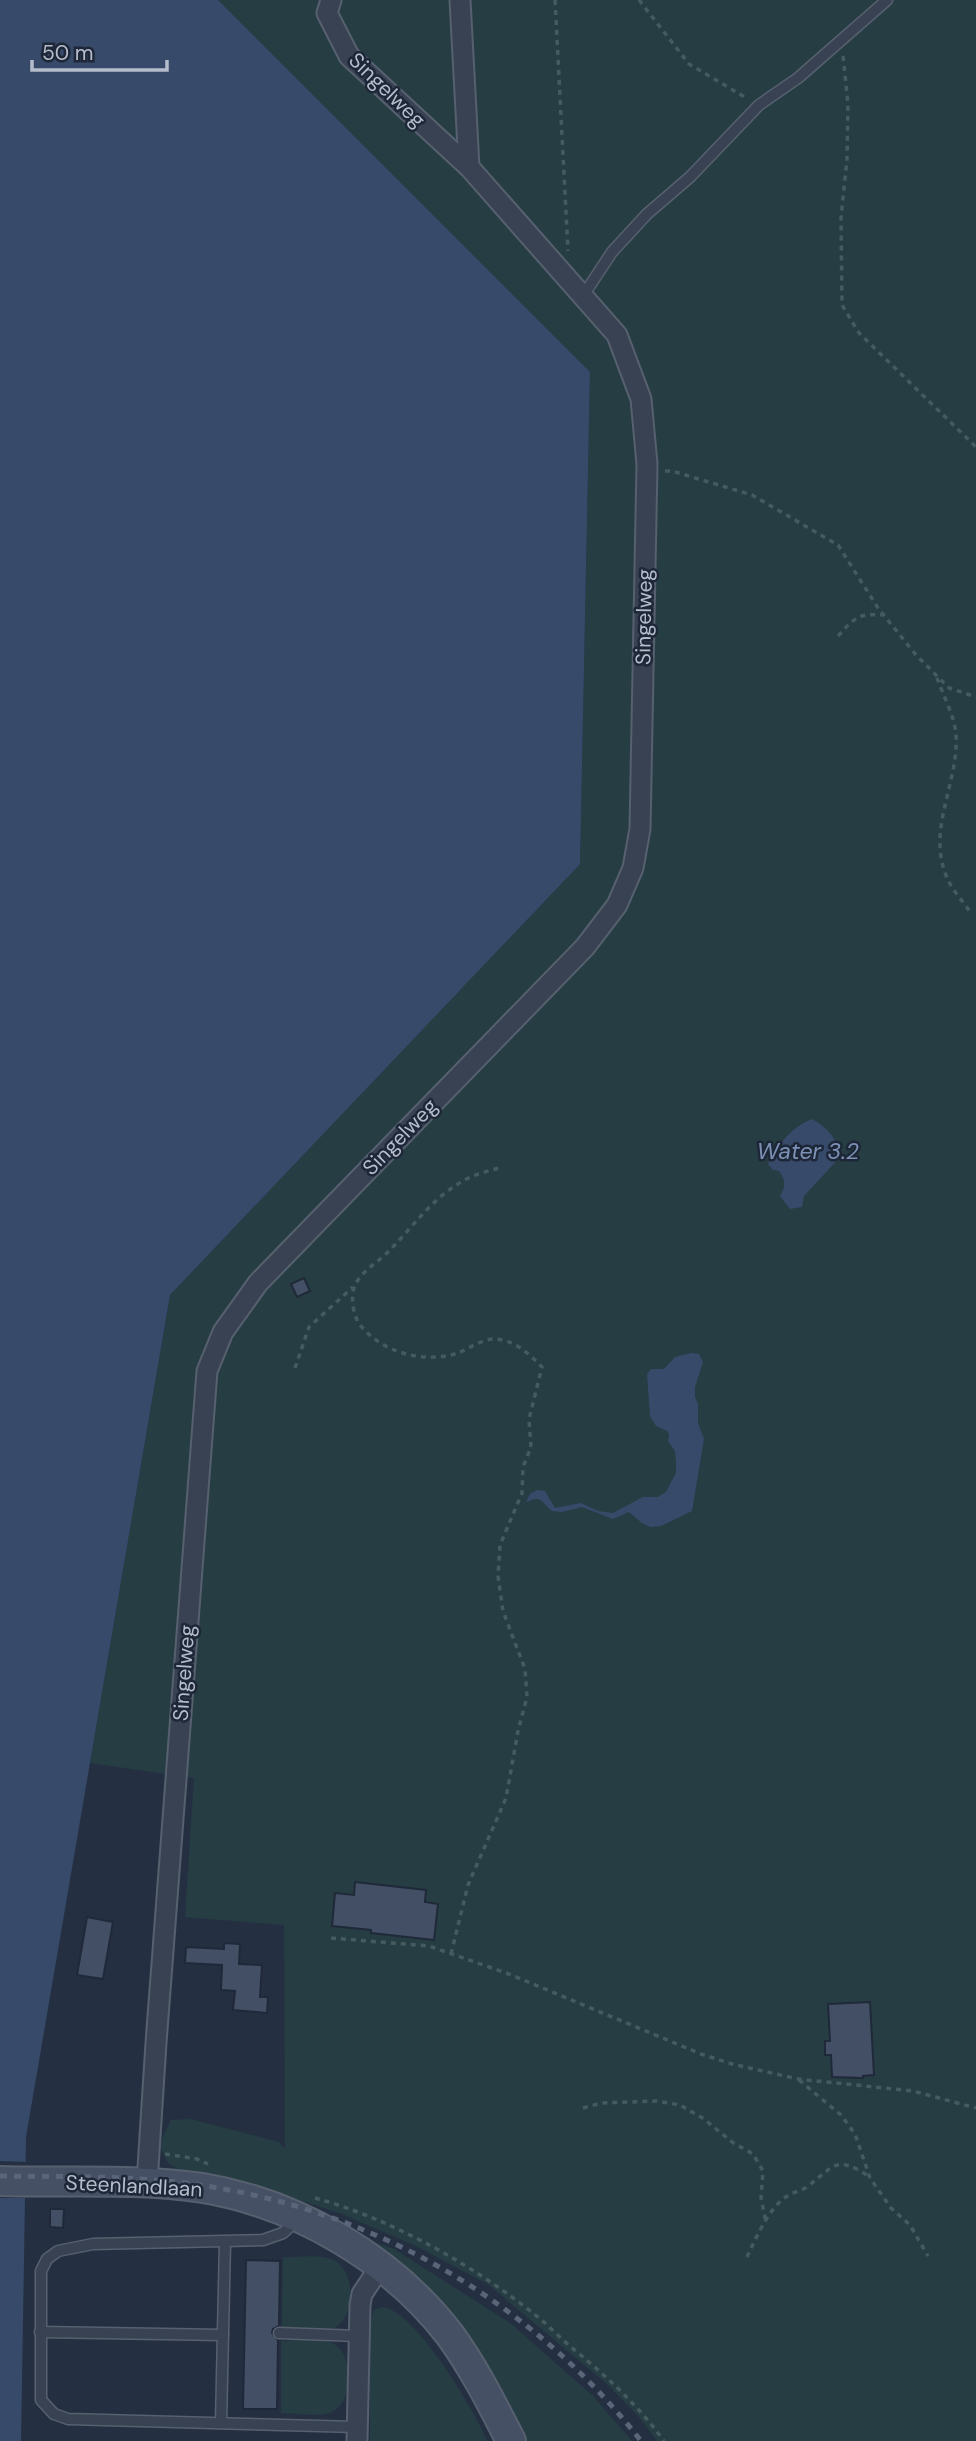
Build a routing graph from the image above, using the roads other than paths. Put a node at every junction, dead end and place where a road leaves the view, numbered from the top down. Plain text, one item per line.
1 (331, 0) edge
2 (460, 0) edge
3 (887, 0) edge
4 (468, 167) junction
5 (583, 296) junction
6 (13, 2181) edge
7 (147, 2183) junction
8 (303, 2207) junction
9 (225, 2242) junction
10 (380, 2267) junction
11 (40, 2332) junction
12 (278, 2333) dead end
13 (223, 2335) junction
14 (358, 2336) junction
15 (221, 2423) junction
16 (357, 2434) edge
17 (511, 2441) edge

1 - 4 street, Singelweg
2 - 4 street
3 - 5 lane
4 - 5 street, Singelweg
5 - 7 street, Singelweg
6 - 7 main road, Steenlandlaan
7 - 8 main road, Steenlandlaan
8 - 9 lane
8 - 10 main road, Steenlandlaan
9 - 11 lane
9 - 13 lane
10 - 14 street
10 - 17 main road, Steenlandlaan
11 - 13 lane
11 - 15 lane
12 - 14 lane
13 - 15 lane
14 - 16 street
15 - 16 lane

